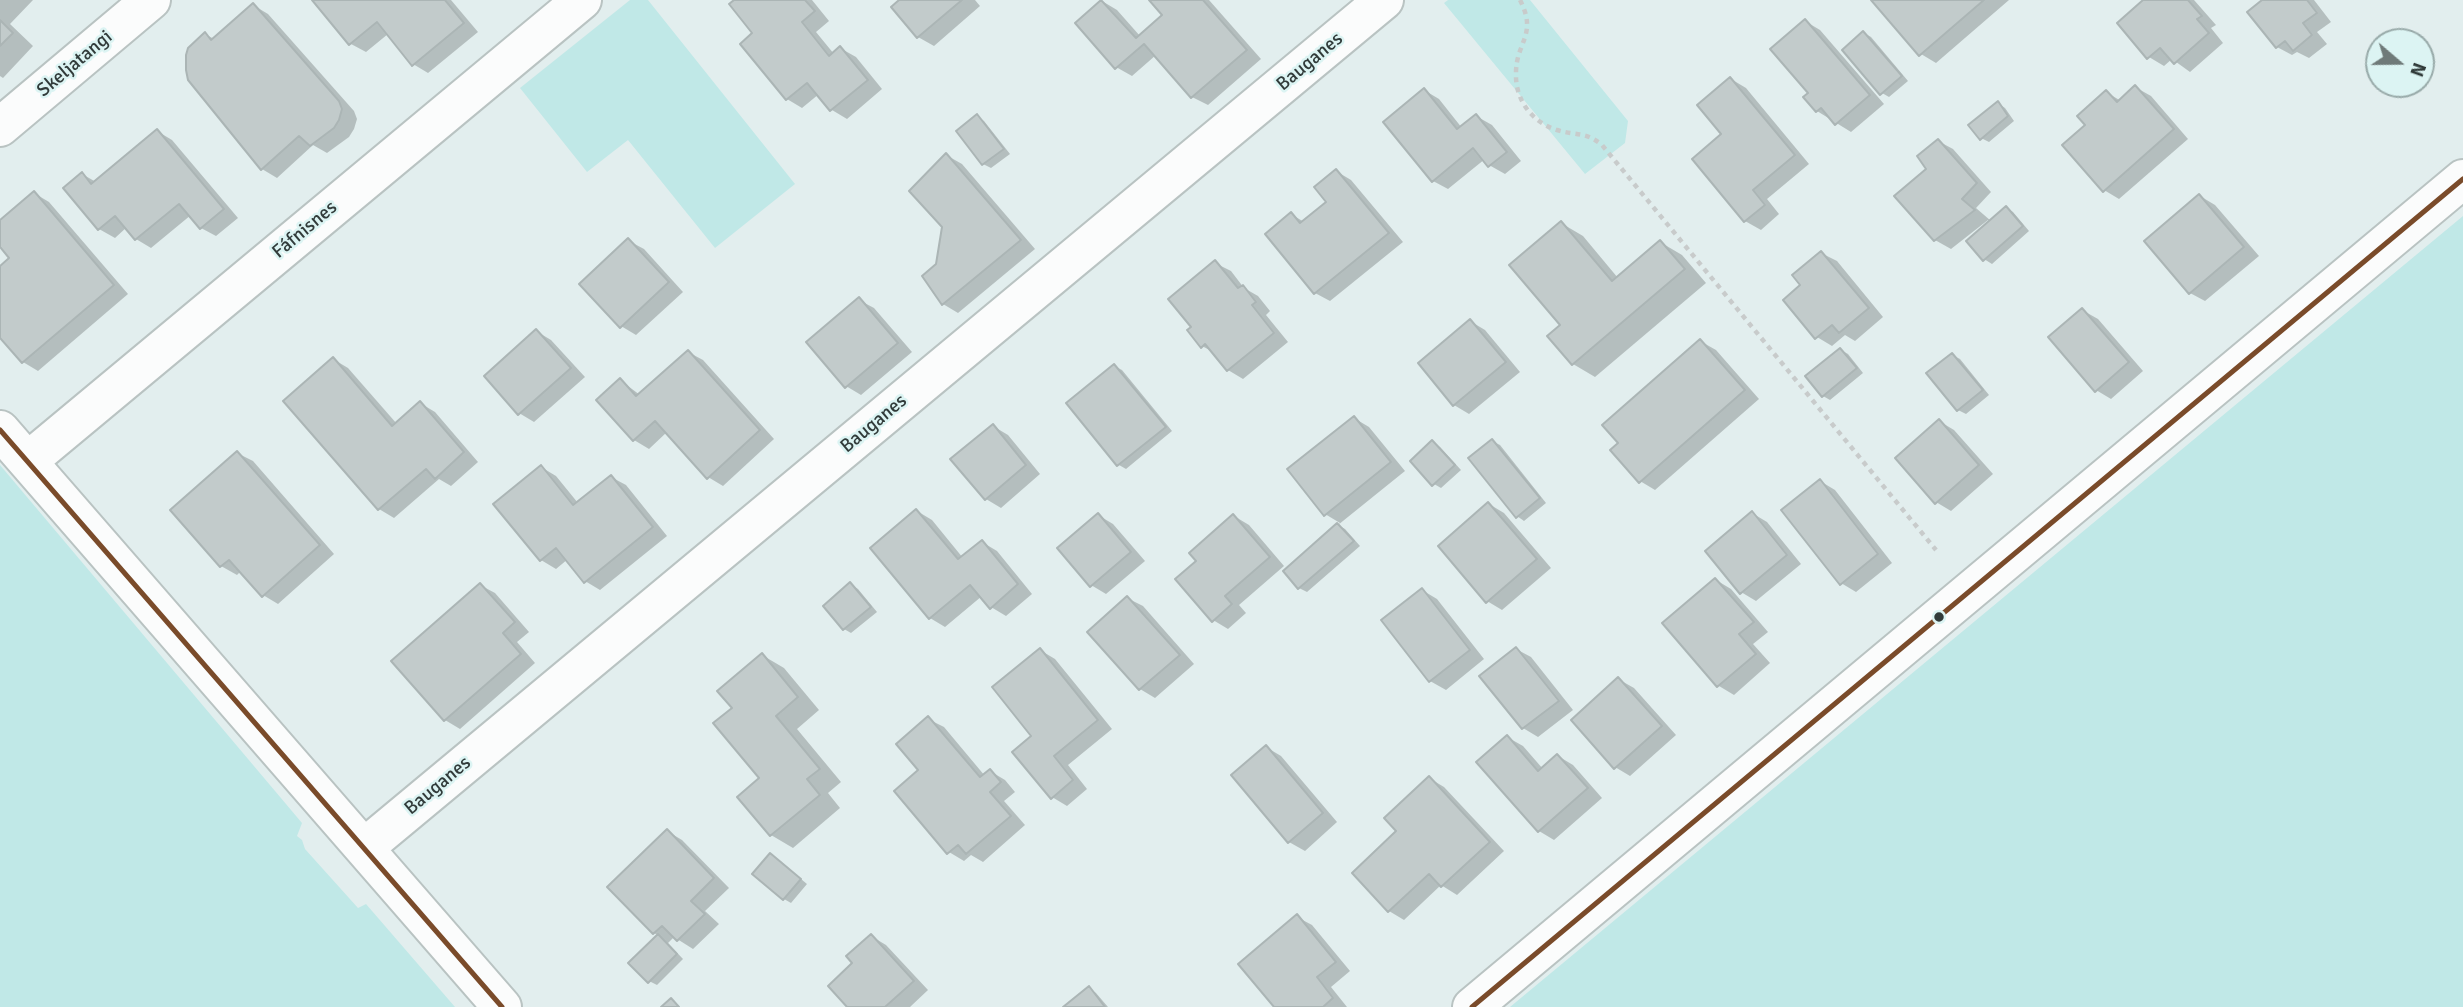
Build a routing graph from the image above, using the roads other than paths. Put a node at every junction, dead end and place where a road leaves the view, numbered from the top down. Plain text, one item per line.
1 (151, 0) edge
2 (582, 0) edge
3 (1384, 0) edge
4 (0, 127) edge
5 (2463, 178) edge
6 (0, 430) edge
7 (28, 461) junction
8 (364, 848) junction
9 (502, 1007) edge
10 (1472, 1007) edge

1 - 4 street, Skeljatangi
2 - 7 street, Fáfnisnes
3 - 8 street, Bauganes
5 - 10 street
6 - 7 street
7 - 8 street
8 - 9 street

